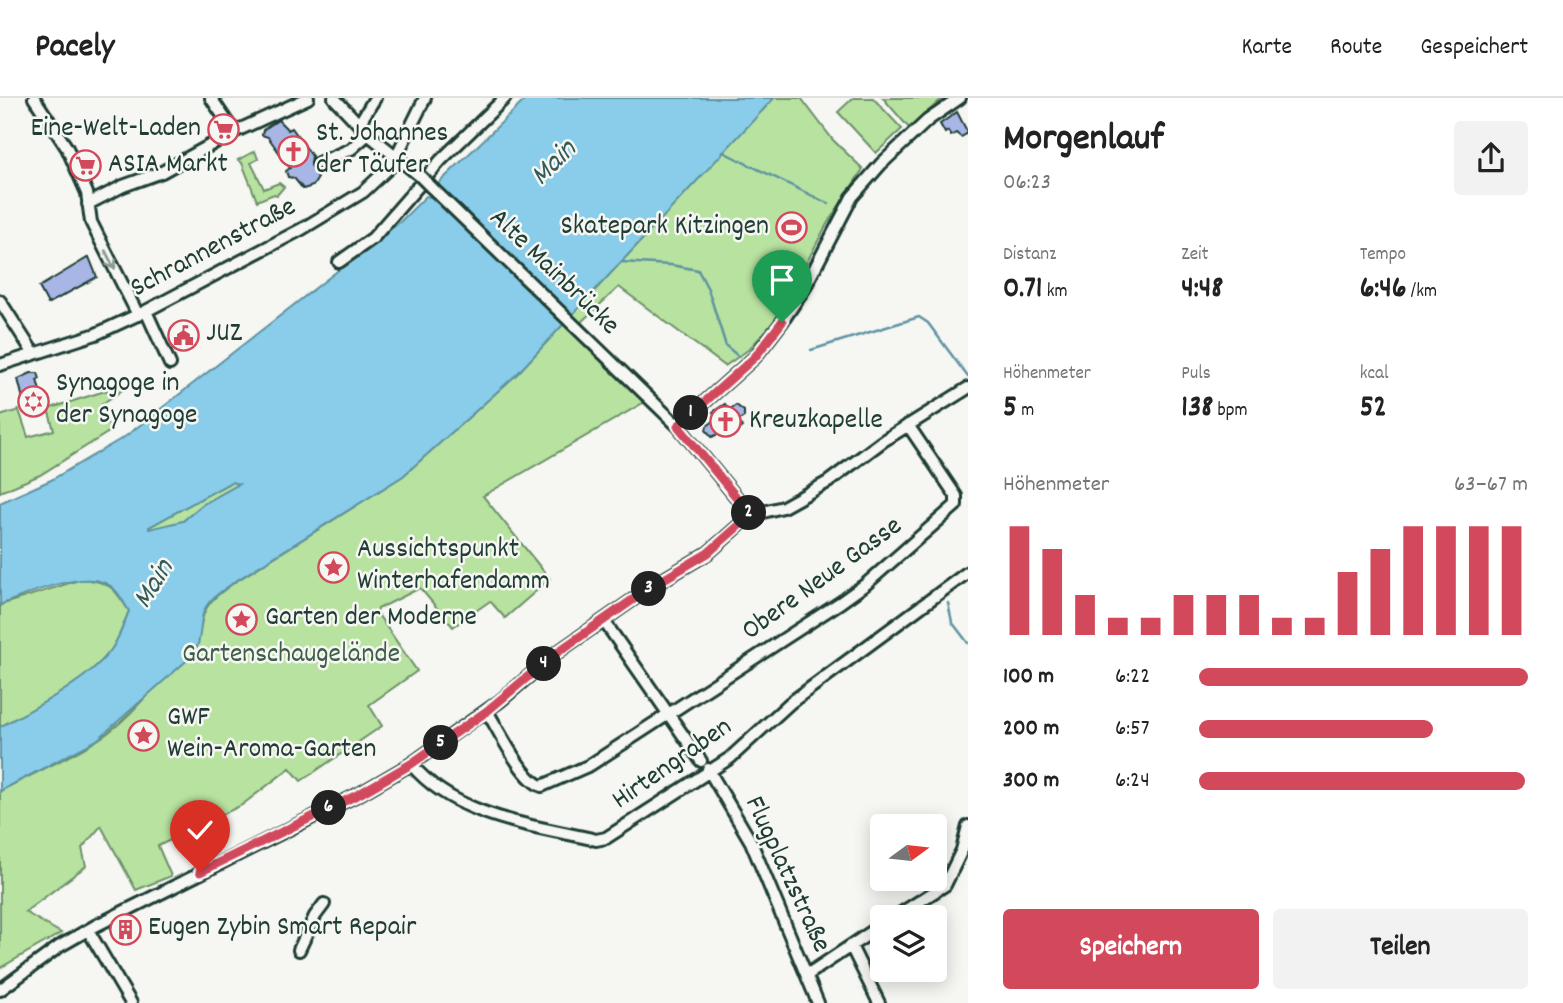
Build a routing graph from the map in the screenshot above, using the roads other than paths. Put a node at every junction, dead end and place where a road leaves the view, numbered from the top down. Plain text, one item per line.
1 (34, 98) edge
2 (211, 98) edge
3 (308, 98) edge
4 (334, 98) edge
5 (375, 98) edge
6 (416, 98) edge
7 (425, 98) edge
8 (505, 98) edge
9 (960, 98) edge
10 (414, 117) junction
11 (359, 124) junction
12 (234, 132) junction
13 (368, 134) junction
14 (398, 157) junction
15 (318, 163) dead end
16 (420, 178) junction
17 (88, 204) junction
18 (339, 262) dead end
19 (0, 301) edge
20 (142, 313) junction
21 (34, 354) junction
22 (170, 364) dead end
23 (0, 365) edge
24 (968, 388) edge
25 (908, 425) junction
26 (678, 426) junction
27 (751, 515) junction
28 (968, 572) edge
29 (604, 621) junction
30 (487, 711) junction
31 (669, 715) junction
32 (411, 764) junction
33 (706, 767) junction
34 (968, 826) edge
35 (965, 850) edge
36 (324, 904) dead end
37 (914, 905) edge
38 (88, 930) junction
39 (870, 933) edge
40 (851, 946) junction
41 (299, 950) dead end
42 (807, 975) junction
43 (2, 987) edge
44 (131, 1003) edge
45 (818, 1003) edge
46 (879, 1003) edge

1 - 17 street
2 - 12 street
3 - 12 street
4 - 11 street, Alte Mainbrücke
5 - 11 street
6 - 10 street
7 - 10 street
8 - 16 street
9 - 26 street
10 - 14 street
11 - 13 street, Alte Mainbrücke
12 - 17 street
13 - 14 street, Alte Mainbrücke
13 - 15 street
14 - 16 street, Alte Mainbrücke
14 - 20 street, Schrannenstraße
16 - 18 street
16 - 26 street, Alte Mainbrücke, bridge
17 -> 20 street
19 - 21 street
20 - 21 street, Schrannenstraße
20 - 22 street
21 - 23 street, Schrannenstraße
24 - 25 street
25 - 27 street
25 - 31 street, Obere Neue Gasse
26 - 27 street, Alte Mainbrücke
27 - 29 street
28 - 33 street, Hirtengraben
29 - 30 street
29 - 31 street, Flugplatzstraße
30 - 31 street, Obere Neue Gasse
30 - 32 street
31 - 33 street, Flugplatzstraße
32 - 33 street, Hirtengraben
32 - 38 street
33 - 42 street, Flugplatzstraße
34 - 35 street
35 - 37 street
36 - 41 street
38 - 43 street
38 - 44 street
39 - 40 street
40 - 42 street
40 - 46 street
42 - 45 street, Flugplatzstraße

